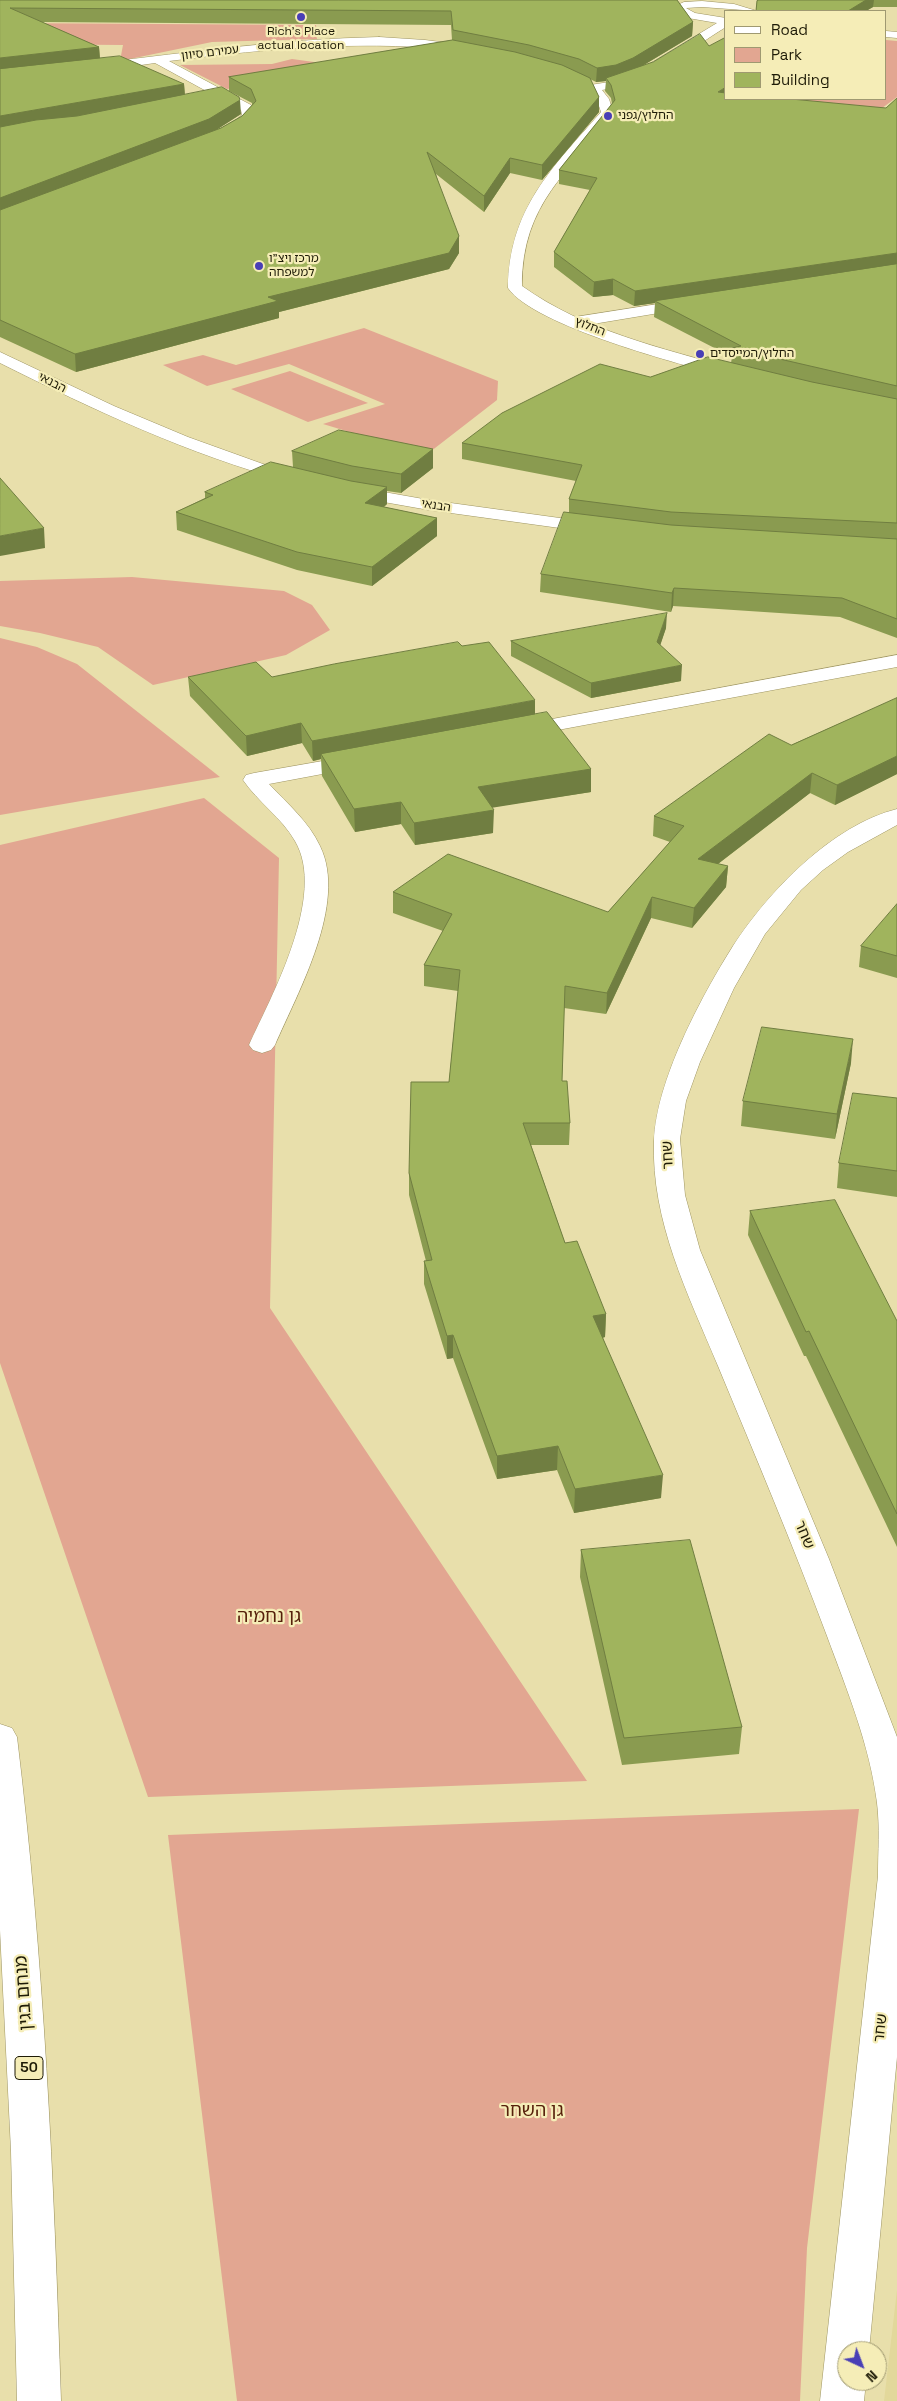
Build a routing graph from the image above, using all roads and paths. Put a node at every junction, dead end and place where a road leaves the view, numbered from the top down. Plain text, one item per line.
1 (732, 4) edge
2 (681, 5) edge
3 (748, 10) edge
4 (724, 21) edge
5 (724, 22) edge
6 (485, 52) edge
7 (158, 60) junction
8 (86, 68) edge
9 (580, 81) edge
10 (594, 88) junction
11 (225, 96) junction
12 (206, 100) edge
13 (216, 139) edge
14 (702, 303) edge
15 (575, 322) junction
16 (0, 357) edge
17 (746, 376) edge
18 (314, 482) edge
19 (333, 487) edge
20 (611, 530) edge
21 (897, 661) edge
22 (498, 735) edge
23 (381, 757) edge
24 (897, 816) edge
25 (262, 1045) dead end
26 (0, 1737) edge
27 (848, 2341) edge
28 (39, 2401) edge

1 - 2 main road
1 - 3 main road
2 - 4 main road
5 - 10 main road
6 - 7 main road, עמירם סיוון
7 - 8 main road, עמירם סיוון
7 - 11 main road
9 - 10 main road
10 - 15 main road, החלוץ
11 - 12 main road
11 - 13 main road
14 - 15 main road
15 - 17 main road, החלוץ
16 - 18 main road, הבנאי
19 - 20 main road, הבנאי
21 - 22 main road
23 - 25 main road
24 - 27 main road, שחר
26 - 28 main road, מנחם בגין / 50

